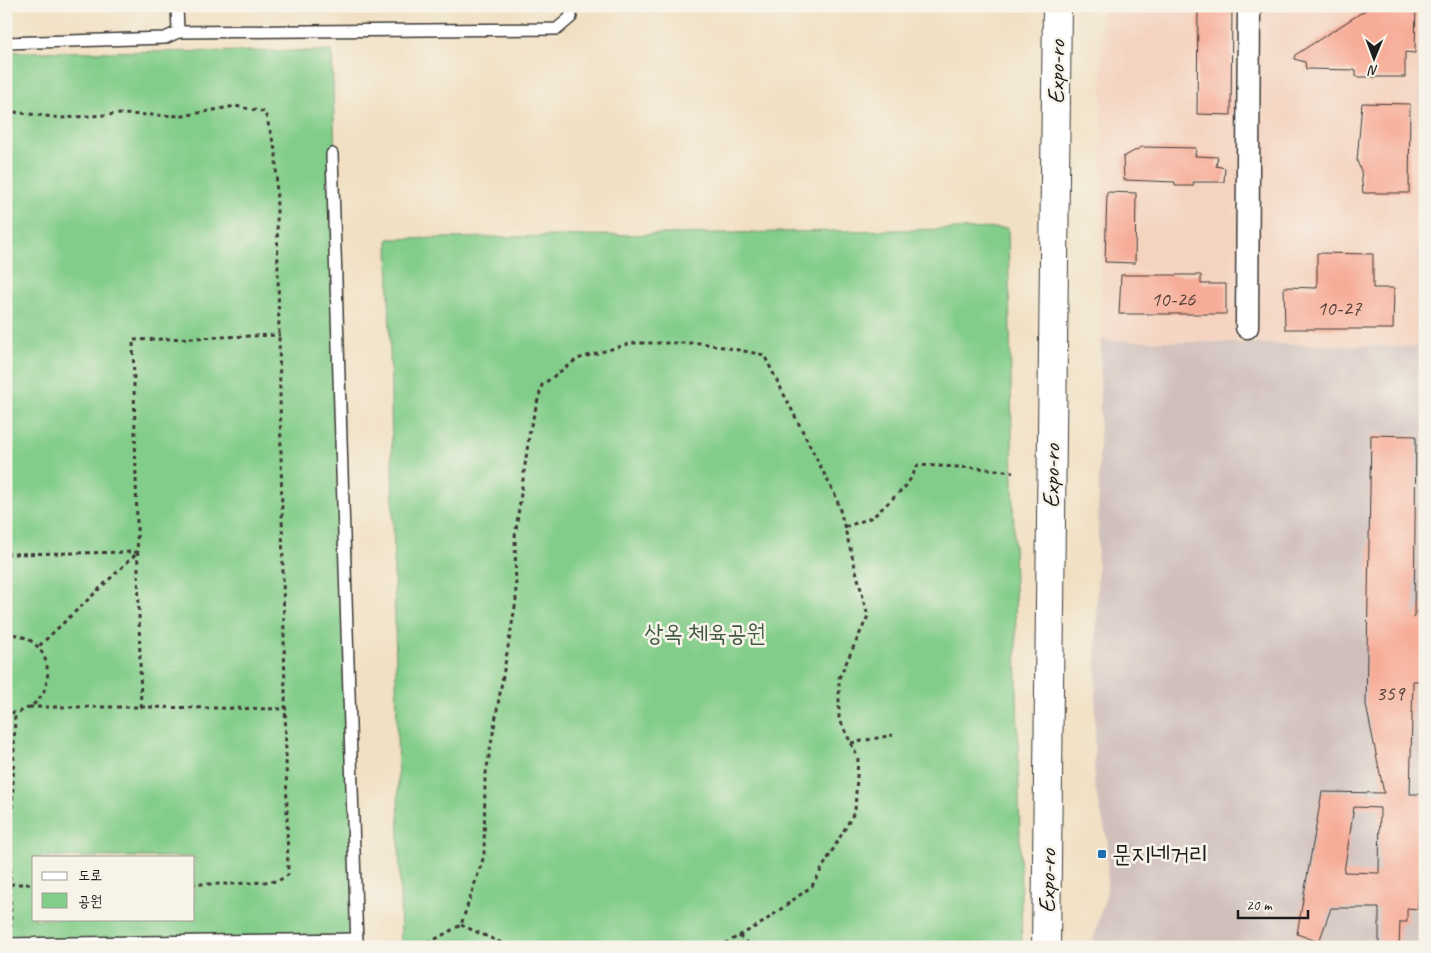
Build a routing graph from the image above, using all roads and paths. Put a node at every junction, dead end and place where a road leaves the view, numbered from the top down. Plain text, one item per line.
1 (177, 6) edge
2 (571, 6) edge
3 (1057, 6) edge
4 (1249, 6) edge
5 (178, 32) junction
6 (6, 43) edge
7 (6, 111) edge
8 (332, 154) dead end
9 (1247, 326) dead end
10 (280, 335) junction
11 (1013, 472) dead end
12 (844, 527) junction
13 (138, 552) junction
14 (6, 554) edge
15 (6, 634) edge
16 (38, 647) junction
17 (29, 707) junction
18 (142, 707) junction
19 (287, 709) junction
20 (6, 713) edge
21 (15, 713) junction
22 (894, 735) dead end
23 (851, 743) junction
24 (10, 884) junction
25 (32, 884) edge
26 (195, 884) edge
27 (461, 925) junction
28 (739, 936) junction
29 (357, 943) edge
30 (8, 944) edge
31 (422, 947) edge
32 (512, 947) edge
33 (719, 947) edge
34 (752, 947) edge
35 (1046, 947) edge

1 - 5 lane
2 - 5 lane
3 - 35 main road, Expo-ro
4 - 9 street
5 - 6 lane
7 - 10 path
8 - 29 lane
10 - 13 path
10 - 19 path
11 - 12 path
12 - 23 path
12 - 27 path
13 - 14 path
13 - 16 path
13 - 18 path
15 - 16 path
16 - 17 path
17 - 18 path
17 - 21 path
18 - 19 path
19 - 26 path
20 - 21 path
21 - 24 path
22 - 23 path
23 - 28 path
24 - 25 path
24 - 30 path
27 - 31 path
27 - 32 path
28 - 33 path
28 - 34 path
29 - 30 lane

